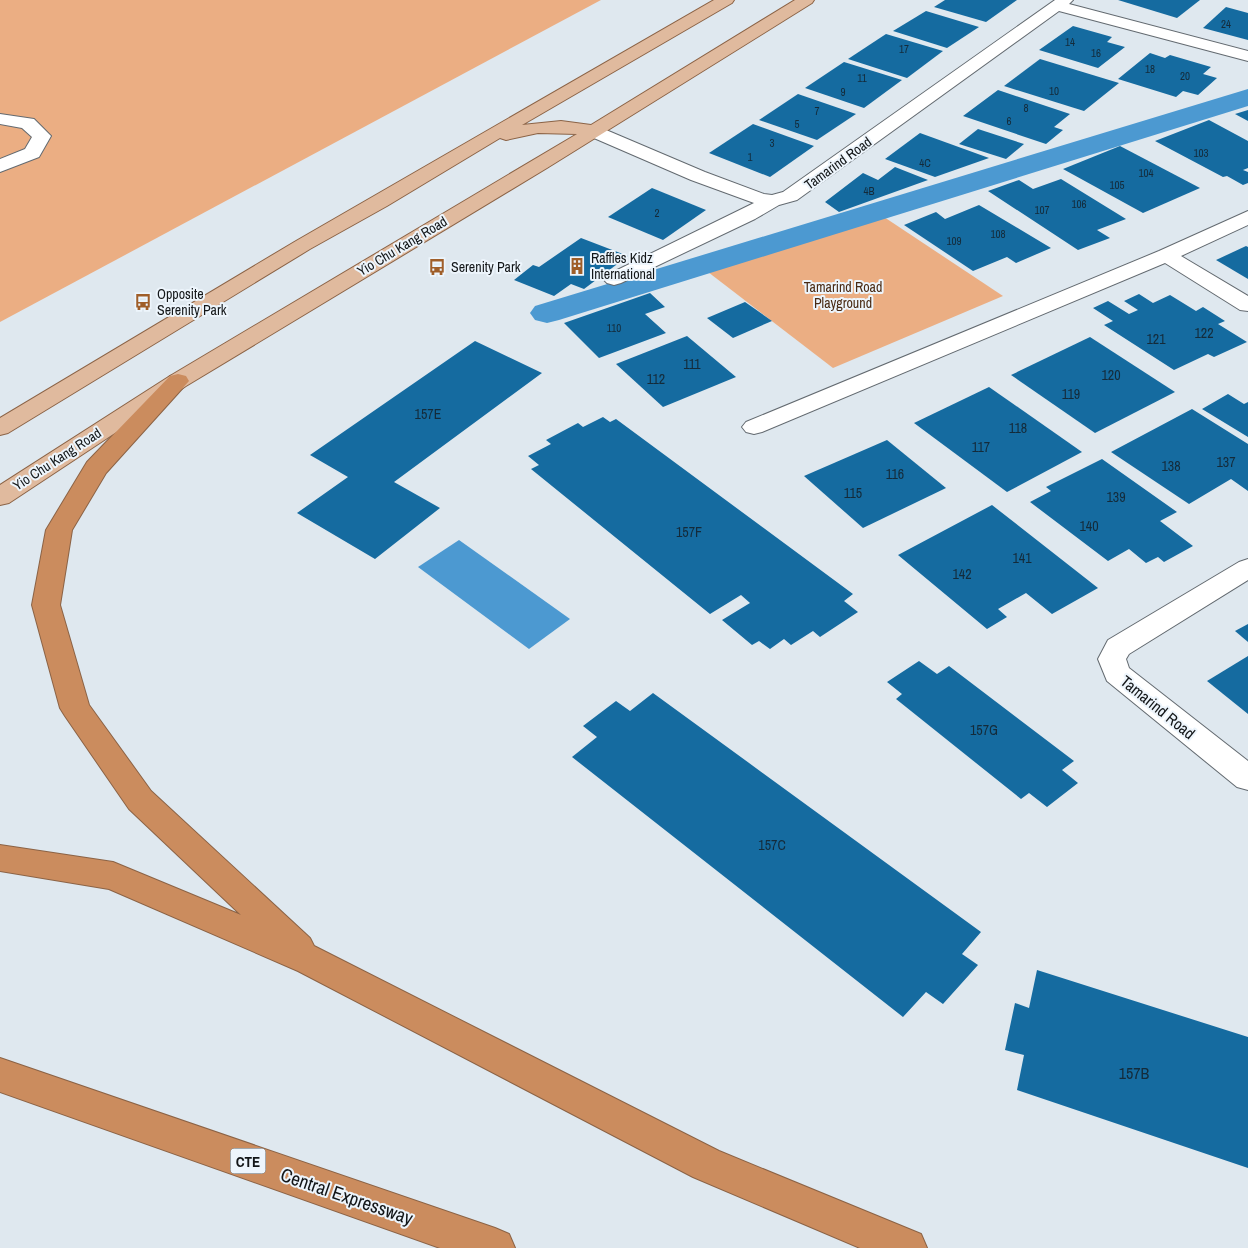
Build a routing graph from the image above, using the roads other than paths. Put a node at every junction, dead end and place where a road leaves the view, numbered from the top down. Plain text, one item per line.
1 (726, 0) edge
2 (806, 0) edge
3 (1061, 3) edge
4 (1248, 56) edge
5 (587, 80) junction
6 (583, 117) junction
7 (0, 119) edge
8 (474, 146) junction
9 (0, 166) edge
10 (772, 201) junction
11 (1248, 217) edge
12 (1166, 255) junction
13 (614, 279) dead end
14 (1248, 305) edge
15 (178, 381) junction
16 (754, 427) dead end
17 (0, 428) edge
18 (0, 497) edge
19 (1248, 568) edge
20 (1248, 778) edge
21 (0, 858) edge
22 (310, 960) junction
23 (0, 1075) edge
24 (495, 1248) edge
25 (907, 1248) edge

1 - 5 main road
2 - 6 main road, Yio Chu Kang Road
3 - 4 street, Tamarind Road
3 - 10 street, Tamarind Road
5 - 6 main road
5 - 8 main road
6 - 8 main road
6 - 10 street
6 - 15 main road, Yio Chu Kang Road
7 - 9 street
8 - 17 main road
10 - 13 street, Tamarind Road
11 - 12 street
12 - 14 street
12 - 16 street
15 - 18 main road, Yio Chu Kang Road
15 - 22 highway
19 - 20 street, Tamarind Road
21 - 22 highway
22 - 25 highway
23 - 24 highway, Central Expressway / CTE

